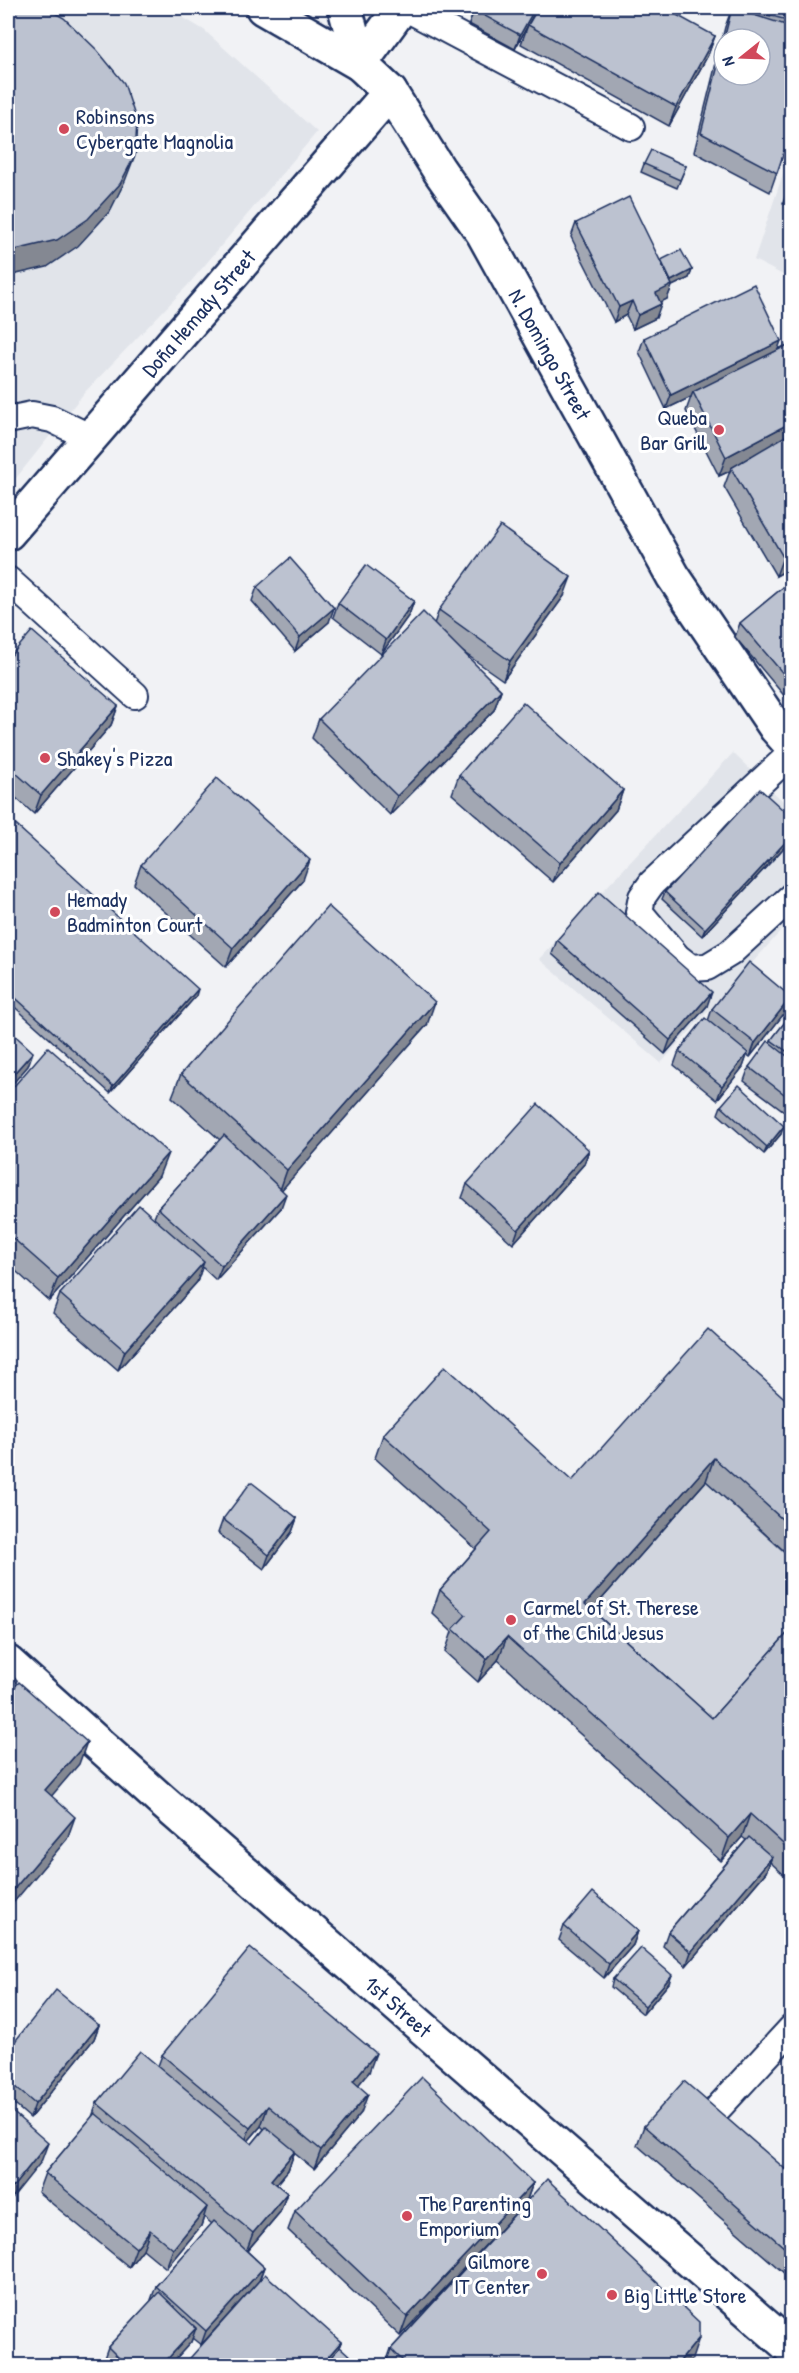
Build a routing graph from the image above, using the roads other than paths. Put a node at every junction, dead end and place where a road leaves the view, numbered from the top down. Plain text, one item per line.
1 (263, 8) edge
2 (345, 8) edge
3 (401, 8) edge
4 (406, 8) edge
5 (360, 64) junction
6 (390, 92) junction
7 (631, 127) dead end
8 (8, 420) edge
9 (91, 438) junction
10 (8, 533) edge
11 (8, 580) edge
12 (135, 695) dead end
13 (792, 746) edge
14 (792, 753) edge
15 (792, 896) edge
16 (8, 1662) edge
17 (792, 2028) edge
18 (719, 2107) dead end
19 (792, 2349) edge

1 - 5 main road, N. Domingo Street
2 - 5 main road
3 - 5 main road
4 - 7 lane
5 - 6 main road, N. Domingo Street
6 - 9 main road, Doña Hemady Street
6 - 13 main road, N. Domingo Street
8 - 9 lane
9 - 10 main road, Doña Hemady Street
11 - 12 lane
14 - 15 lane
16 - 19 main road, 1st Street
17 - 18 lane

